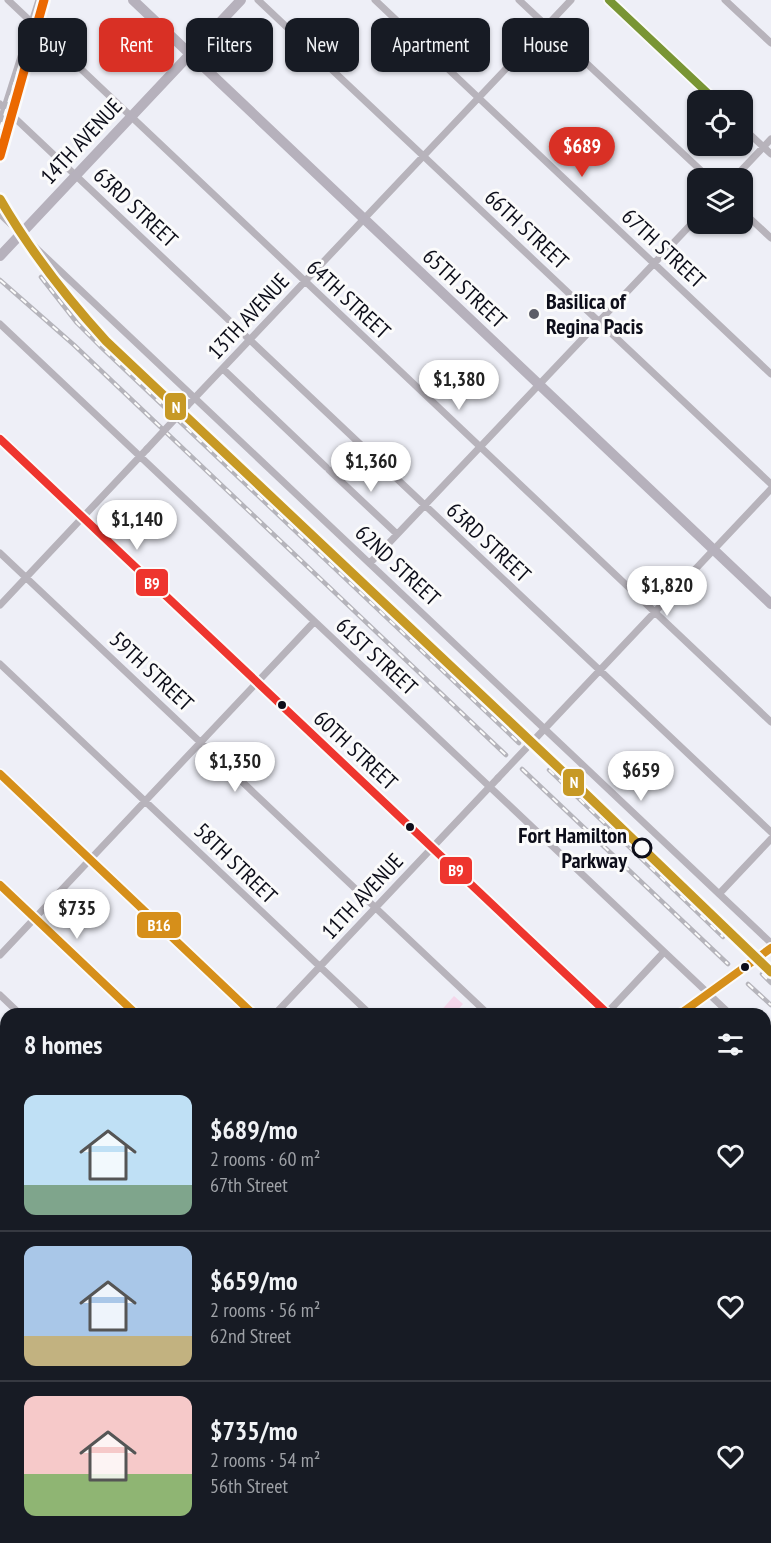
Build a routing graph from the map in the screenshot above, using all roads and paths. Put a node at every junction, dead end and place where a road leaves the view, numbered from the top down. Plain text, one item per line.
1 (8, 0) edge
2 (40, 0) edge
3 (133, 0) edge
4 (241, 0) edge
5 (258, 0) edge
6 (375, 0) edge
7 (519, 0) edge
8 (571, 0) edge
9 (609, 0) edge
10 (725, 0) edge
11 (27, 18) edge
12 (34, 18) edge
13 (224, 18) edge
14 (540, 18) edge
15 (554, 18) edge
16 (771, 43) edge
17 (186, 50) edge
18 (186, 58) edge
19 (18, 63) edge
20 (589, 64) edge
21 (84, 72) edge
22 (209, 72) edge
23 (504, 72) edge
24 (704, 90) edge
25 (479, 98) junction
26 (3, 106) edge
27 (131, 117) junction
28 (0, 126) edge
29 (753, 137) edge
30 (771, 139) edge
31 (764, 147) junction
32 (771, 154) edge
33 (424, 156) junction
34 (698, 168) edge
35 (744, 168) edge
36 (76, 175) junction
37 (0, 214) edge
38 (364, 219) junction
39 (753, 221) edge
40 (687, 228) edge
41 (21, 233) junction
42 (771, 238) edge
43 (0, 256) edge
44 (654, 263) junction
45 (305, 282) junction
46 (598, 322) junction
47 (0, 324) edge
48 (250, 340) junction
49 (223, 369) junction
50 (771, 374) edge
51 (539, 384) junction
52 (195, 398) junction
53 (0, 439) edge
54 (480, 447) junction
55 (140, 456) junction
56 (771, 484) edge
57 (771, 489) edge
58 (425, 505) junction
59 (83, 517) junction
60 (397, 534) junction
61 (714, 550) junction
62 (0, 553) edge
63 (369, 563) junction
64 (26, 577) junction
65 (0, 604) edge
66 (771, 604) edge
67 (654, 612) junction
68 (314, 622) junction
69 (0, 664) edge
70 (600, 670) junction
71 (257, 682) junction
72 (771, 722) edge
73 (544, 729) junction
74 (201, 742) junction
75 (0, 774) edge
76 (489, 787) junction
77 (145, 801) junction
78 (771, 832) edge
79 (771, 839) edge
80 (432, 847) junction
81 (90, 859) junction
82 (0, 885) edge
83 (719, 894) junction
84 (375, 908) junction
85 (35, 918) junction
86 (768, 948) edge
87 (664, 952) junction
88 (0, 955) edge
89 (320, 967) junction
90 (712, 990) junction
91 (0, 995) edge
92 (14, 1008) edge
93 (130, 1008) edge
94 (247, 1008) edge
95 (281, 1008) edge
96 (364, 1008) edge
97 (482, 1008) edge
98 (601, 1008) edge
99 (613, 1008) edge
100 (688, 1008) edge
101 (726, 1008) edge

1 - 11 street, 64TH STREET
2 - 12 street
3 - 17 main road, 65TH STREET
4 - 13 main road, 14TH AVENUE
5 - 33 street, 66TH STREET
6 - 25 street, 67TH STREET
7 - 14 street
8 - 15 street, 13TH AVENUE
9 - 24 street
10 - 16 street
18 - 27 main road, 14TH AVENUE
19 - 26 street
20 - 34 street
21 - 27 street, 64TH STREET
22 - 38 main road, 65TH STREET
23 - 25 street, 13TH AVENUE
25 - 33 street, 13TH AVENUE
25 - 44 street, 67TH STREET
26 - 28 street
26 - 36 street, 63RD STREET
27 - 36 main road, 14TH AVENUE
27 - 45 street, 64TH STREET
29 - 31 street
30 - 31 street
31 - 32 street
31 - 35 street
33 - 38 street, 13TH AVENUE
33 - 46 street, 66TH STREET
36 - 41 main road, 14TH AVENUE
36 - 48 street, 63RD STREET
37 - 41 street, 62ND STREET
38 - 45 street, 13TH AVENUE
38 - 51 main road, 65TH STREET
39 - 42 street
40 - 44 street
41 - 43 main road, 14TH AVENUE
41 - 52 street, 62ND STREET
44 - 46 street
44 - 50 street, 67TH STREET
45 - 48 street, 13TH AVENUE
45 - 54 street, 64TH STREET
46 - 51 street
46 - 56 street, 66TH STREET
47 - 55 street, 61ST STREET
48 - 49 street, 13TH AVENUE
48 - 58 street, 63RD STREET
49 - 52 street, 13TH AVENUE
49 - 60 street
51 - 54 street
51 - 61 main road, 65TH STREET
52 - 55 street, 13TH AVENUE, bridge
52 - 63 street, 62ND STREET
53 - 59 street, 60TH STREET
54 - 58 street
54 - 67 street, 64TH STREET
55 - 59 street, 13TH AVENUE
55 - 68 street, 61ST STREET
57 - 61 street, 11TH AVENUE
58 - 60 street
58 - 70 street, 63RD STREET
59 - 64 street, 13TH AVENUE
59 - 71 street, 60TH STREET
60 - 63 street
61 - 66 main road, 65TH STREET
61 - 67 street, 11TH AVENUE
62 - 64 street, 59TH STREET
63 - 73 street, 62ND STREET
64 - 65 street, 13TH AVENUE
64 - 74 street, 59TH STREET
67 - 70 street, 11TH AVENUE
67 - 72 street, 64TH STREET
68 - 71 street
68 - 76 street, 61ST STREET
69 - 77 street, 58TH STREET
70 - 73 street, 11TH AVENUE
70 - 78 street, 63RD STREET
71 - 74 street
71 - 80 street, 60TH STREET
73 - 76 street, 11TH AVENUE, bridge
73 - 83 street, 62ND STREET
74 - 77 street
74 - 84 street, 59TH STREET
75 - 81 street
76 - 80 street, 11TH AVENUE
76 - 87 street, 61ST STREET
77 - 81 street
77 - 89 street, 58TH STREET
79 - 83 street
80 - 84 street, 11TH AVENUE
80 - 98 street, 60TH STREET
81 - 85 street
81 - 94 street
82 - 85 street
83 - 86 street, 62ND STREET
84 - 89 street, 11TH AVENUE
84 - 97 street, 59TH STREET
85 - 88 street
85 - 93 street
86 - 90 main road, bridge
87 - 90 street, 61ST STREET
87 - 99 street
89 - 95 street, 11TH AVENUE
89 - 96 street, 58TH STREET
90 - 100 main road
90 - 101 street, 61ST STREET
91 - 92 street

